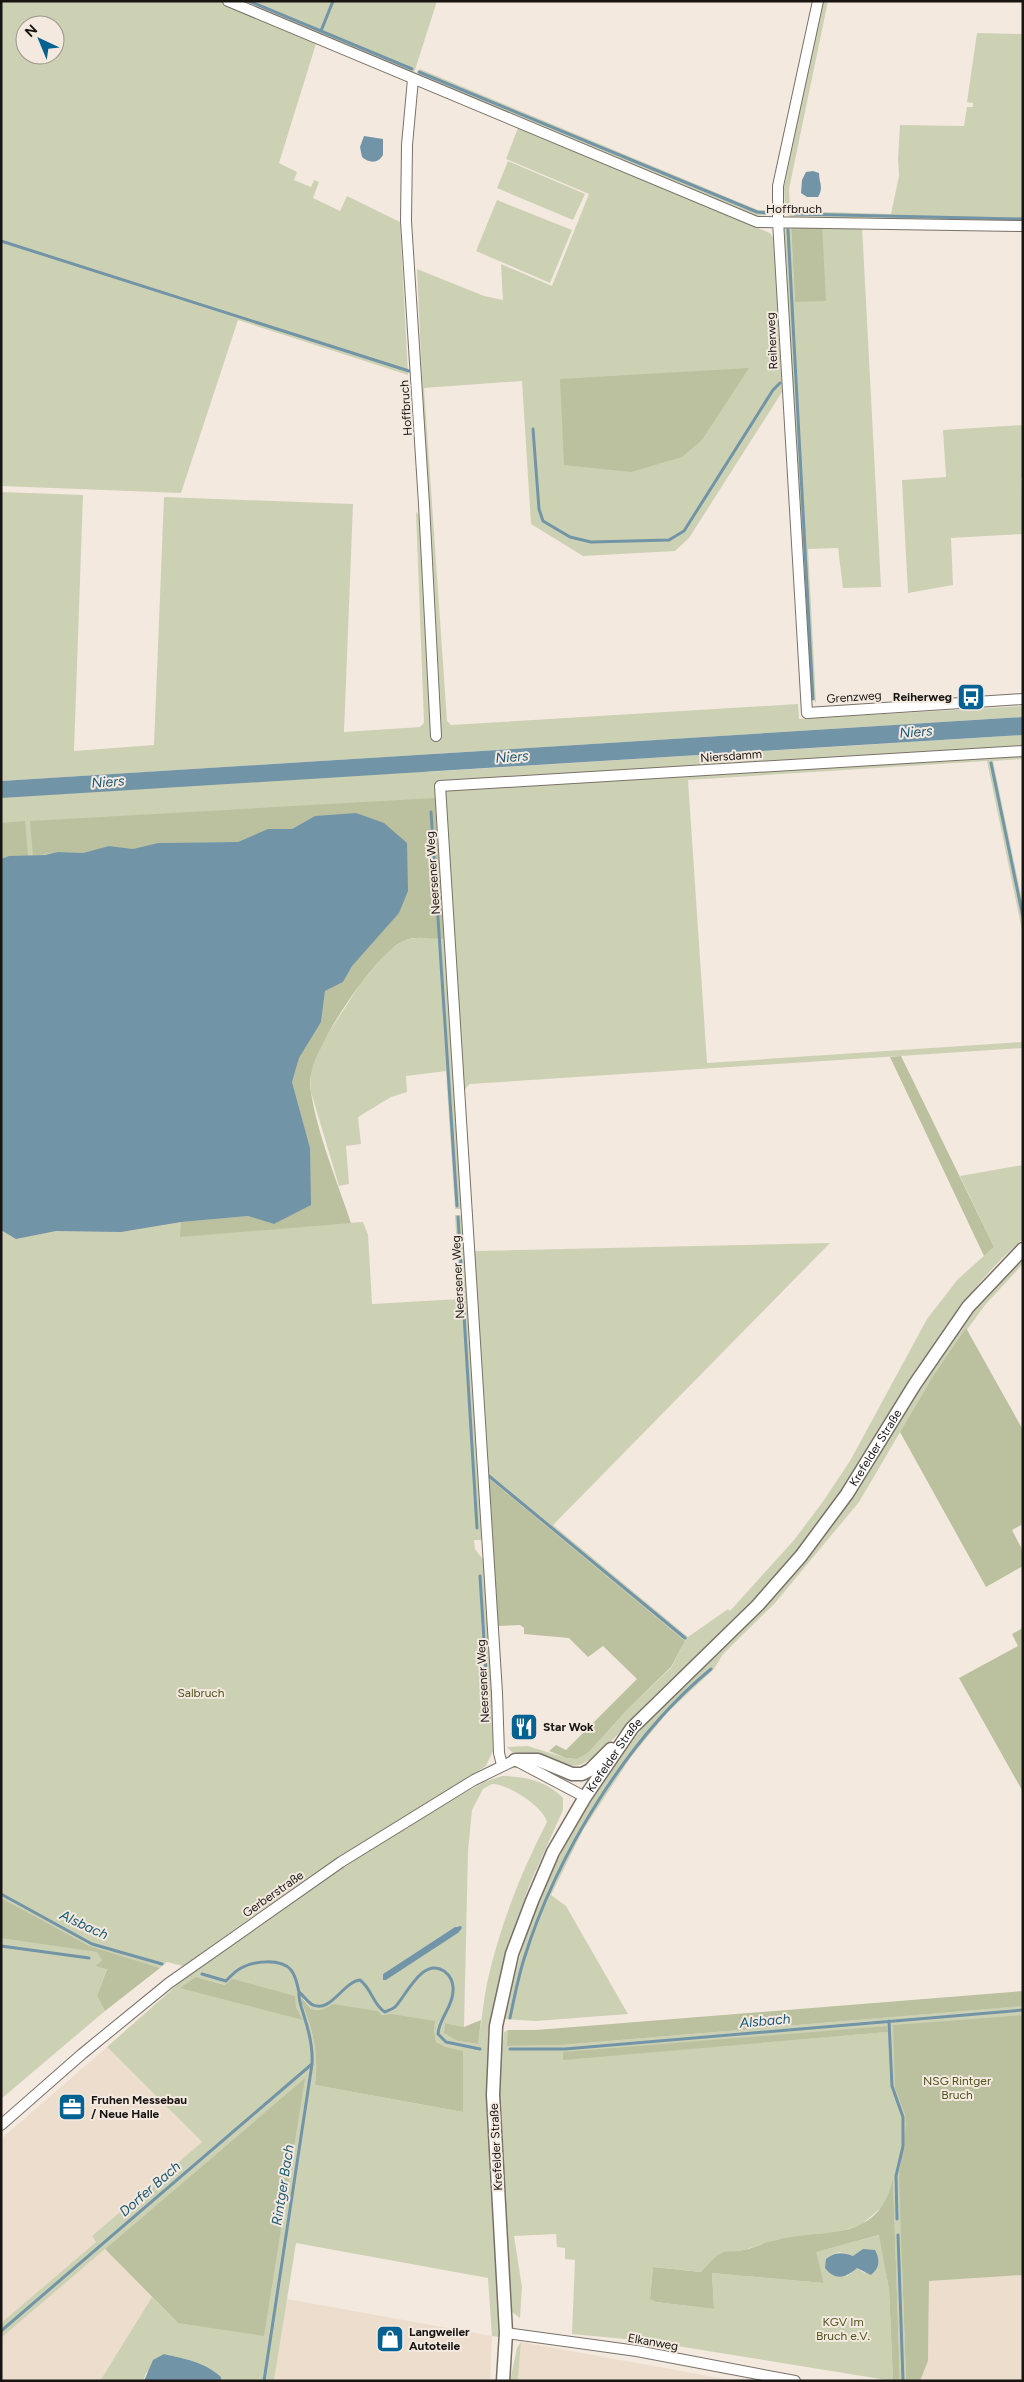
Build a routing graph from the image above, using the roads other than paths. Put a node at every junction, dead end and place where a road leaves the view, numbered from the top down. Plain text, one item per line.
1 (228, 1) edge
2 (818, 1) edge
3 (413, 79) junction
4 (778, 221) junction
5 (1023, 226) edge
6 (1023, 699) edge
7 (807, 713) joint
8 (436, 736) dead end
9 (1023, 751) edge
10 (440, 786) joint
11 (1023, 1249) edge
12 (632, 1728) junction
13 (514, 1760) junction
14 (502, 1765) junction
15 (585, 1797) junction
16 (1, 2125) edge
17 (506, 2333) junction
18 (503, 2381) edge
19 (795, 2381) edge

1 - 3 street, Hoffbruch
2 - 4 street, Reiherweg
3 - 4 street, Hoffbruch
3 - 8 street, Hoffbruch
4 - 5 street, Hoffbruch
4 - 7 street, Reiherweg
6 - 7 street, Grenzweg
9 - 10 street, Niersdamm
10 - 14 street, Neersener Weg
11 - 12 main road, Krefelder Straße
12 - 13 main road
12 - 15 main road, Krefelder Straße
13 - 14 street, Gerberstraße
13 - 15 street
14 - 16 street, Gerberstraße
15 - 17 main road, Krefelder Straße
17 - 18 main road, Krefelder Straße
17 - 19 street, Elkanweg

